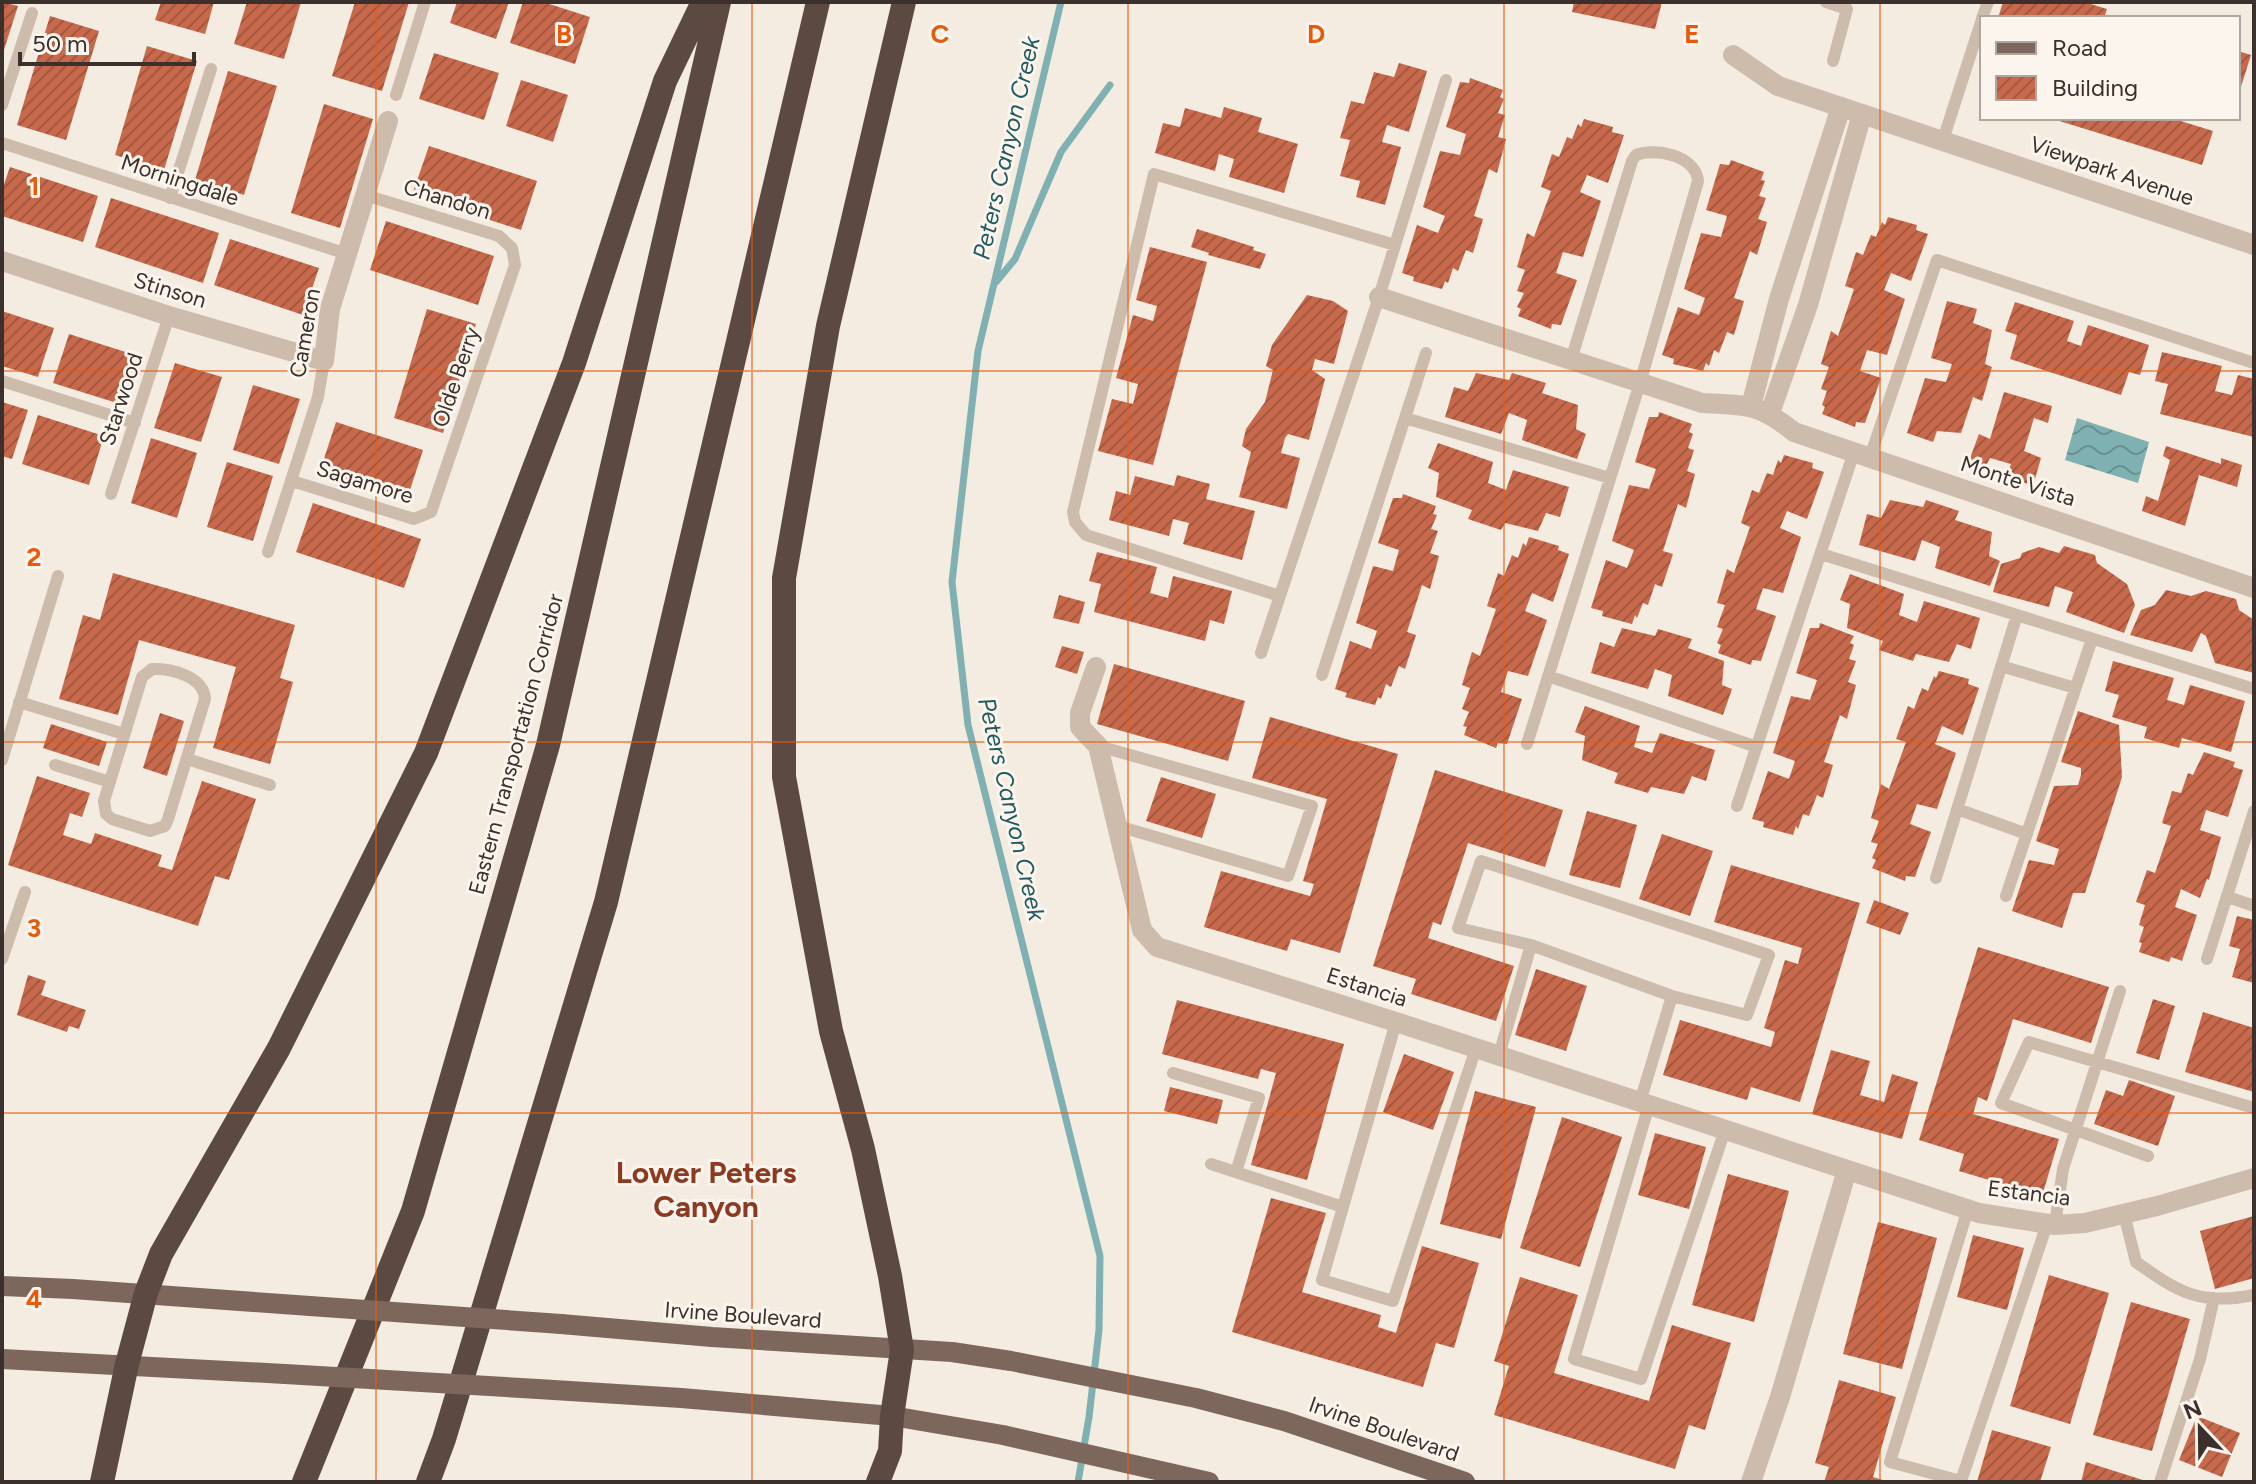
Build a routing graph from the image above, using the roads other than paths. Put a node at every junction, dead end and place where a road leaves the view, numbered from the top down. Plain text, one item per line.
1 (425, 2) edge
2 (703, 2) edge
3 (719, 2) edge
4 (818, 2) edge
5 (904, 2) edge
6 (1826, 2) edge
7 (32, 13) dead end
8 (1980, 25) edge
9 (1733, 55) dead end
10 (1833, 61) dead end
11 (211, 69) dead end
12 (1446, 80) dead end
13 (396, 95) dead end
14 (2, 105) edge
15 (1841, 107) junction
16 (1862, 114) junction
17 (388, 121) dead end
18 (1943, 140) junction
19 (2, 143) edge
20 (365, 195) junction
21 (170, 198) junction
22 (1395, 245) junction
23 (2254, 245) edge
24 (512, 248) joint
25 (347, 254) junction
26 (2, 261) edge
27 (1379, 297) junction
28 (169, 316) junction
29 (1426, 353) dead end
30 (1571, 360) junction
31 (324, 361) junction
32 (2254, 363) edge
33 (2, 381) edge
34 (1640, 383) junction
35 (1761, 409) junction
36 (1405, 418) junction
37 (135, 423) junction
38 (1862, 454) junction
39 (1610, 478) junction
40 (292, 481) junction
41 (111, 494) dead end
42 (426, 516) joint
43 (268, 552) dead end
44 (1821, 554) junction
45 (58, 576) dead end
46 (2254, 588) edge
47 (1280, 596) junction
48 (2017, 615) junction
49 (2092, 639) junction
50 (1261, 653) dead end
51 (2001, 666) junction
52 (1096, 667) dead end
53 (1322, 675) dead end
54 (1548, 676) junction
55 (2075, 688) junction
56 (2254, 689) edge
57 (19, 702) junction
58 (124, 734) junction
59 (1527, 744) dead end
60 (1098, 746) junction
61 (1757, 747) junction
62 (187, 759) junction
63 (2, 760) edge
64 (55, 765) dead end
65 (110, 782) junction
66 (270, 785) dead end
67 (1737, 806) dead end
68 (1957, 809) junction
69 (2254, 811) edge
70 (1118, 826) junction
71 (2027, 834) junction
72 (1936, 878) dead end
73 (25, 892) dead end
74 (2006, 896) dead end
75 (2228, 897) junction
76 (2254, 906) edge
77 (1531, 945) junction
78 (2, 959) edge
79 (2207, 959) dead end
80 (2120, 991) dead end
81 (1672, 996) junction
82 (1396, 1022) junction
83 (1476, 1048) junction
84 (1499, 1055) junction
85 (2097, 1062) junction
86 (1173, 1073) dead end
87 (1645, 1104) junction
88 (2254, 1108) edge
89 (1725, 1130) junction
90 (2075, 1131) junction
91 (2148, 1156) dead end
92 (1211, 1164) dead end
93 (1847, 1170) junction
94 (1236, 1172) junction
95 (2254, 1178) edge
96 (1343, 1207) junction
97 (1968, 1209) junction
98 (2124, 1214) junction
99 (2051, 1225) junction
100 (2, 1286) edge
101 (146, 1293) junction
102 (2254, 1295) edge
103 (2214, 1298) junction
104 (902, 1350) junction
105 (2, 1359) edge
106 (127, 1364) junction
107 (892, 1416) junction
108 (102, 1482) edge
109 (304, 1482) edge
110 (428, 1482) edge
111 (878, 1482) edge
112 (1209, 1482) edge
113 (1465, 1482) edge
114 (1751, 1482) edge
115 (2160, 1482) edge

1 - 13 lane
2 - 101 highway
3 - 109 highway, Eastern Transportation Corridor
4 - 110 highway
5 - 104 highway
6 - 10 lane
7 - 14 lane
8 - 18 lane
9 - 15 street, Viewpark Avenue
11 - 21 lane
12 - 22 lane
15 - 16 street, Viewpark Avenue
15 - 35 street
16 - 18 street, Viewpark Avenue
16 - 35 street
17 - 20 street, Cameron
18 - 23 street, Viewpark Avenue
19 - 21 lane, Morningdale
20 - 24 lane, Chandon
20 - 25 street, Cameron
21 - 25 lane, Morningdale
22 - 27 lane
22 - 47 lane
24 - 42 lane, Olde Berry
25 - 31 street, Cameron
26 - 28 street, Stinson
27 - 30 street
27 - 47 lane
28 - 31 street, Stinson
28 - 37 lane, Starwood
29 - 36 lane
30 - 34 street
30 - 34 lane
31 - 40 lane, Cameron
32 - 38 lane
33 - 37 lane
34 - 35 street
34 - 39 lane
35 - 38 street, Monte Vista
36 - 39 lane
36 - 53 lane
37 - 41 lane, Starwood
38 - 44 lane
38 - 46 street, Monte Vista
39 - 54 lane
40 - 42 lane, Sagamore
40 - 43 lane, Cameron
44 - 48 lane
44 - 61 lane
45 - 57 lane
47 - 50 lane
48 - 49 lane
48 - 51 lane
49 - 55 lane
49 - 56 lane
51 - 55 lane
51 - 68 lane
52 - 60 street, Estancia
54 - 59 lane
54 - 61 lane
55 - 71 lane
57 - 58 lane
57 - 63 lane
58 - 62 lane
58 - 65 lane
60 - 70 street, Estancia
60 - 70 lane
61 - 67 lane
62 - 65 lane
62 - 66 lane
64 - 65 lane
68 - 71 lane
68 - 72 lane
69 - 75 lane
70 - 82 street, Estancia
71 - 74 lane
73 - 78 lane
75 - 76 lane
75 - 79 lane
77 - 81 lane
77 - 81 lane
77 - 84 lane
80 - 85 lane
81 - 87 lane
82 - 83 street, Estancia
82 - 96 lane
83 - 84 street, Estancia
83 - 96 lane
84 - 87 street, Estancia
85 - 88 lane
85 - 90 lane
85 - 90 lane
86 - 94 lane
87 - 89 street, Estancia
87 - 89 lane
89 - 93 street, Estancia
90 - 91 lane
90 - 99 lane
92 - 94 lane
93 - 97 street, Estancia
93 - 114 street
94 - 96 lane
95 - 98 street, Estancia
97 - 99 street, Estancia
97 - 99 lane
98 - 99 street, Estancia
98 - 103 lane
100 - 101 main road, Irvine Boulevard
101 - 104 main road, Irvine Boulevard, bridge
101 - 106 highway
102 - 103 lane
103 - 115 lane
104 - 107 highway
104 - 113 main road, Irvine Boulevard
105 - 106 main road
106 - 107 main road, bridge
106 - 108 highway
107 - 111 highway
107 - 112 main road

